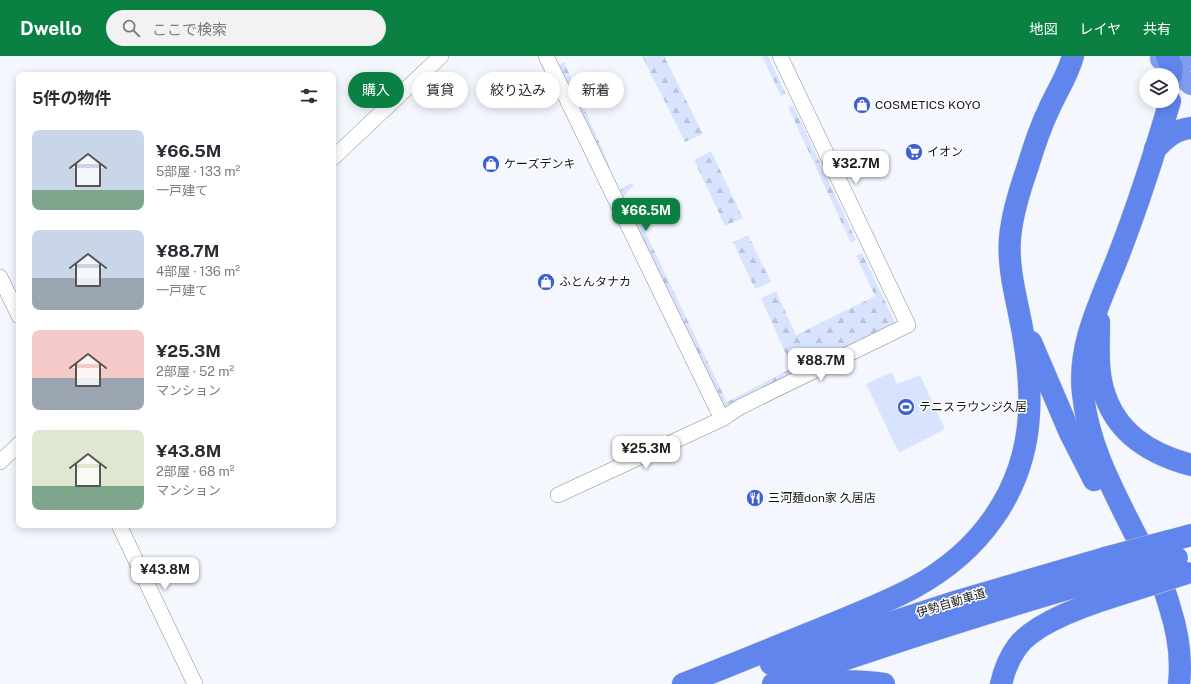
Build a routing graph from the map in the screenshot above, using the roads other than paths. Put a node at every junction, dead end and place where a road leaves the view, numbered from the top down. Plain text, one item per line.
1 (441, 56) edge
2 (546, 56) edge
3 (780, 56) edge
4 (1074, 60) edge
5 (1174, 62) edge
6 (1191, 85) edge
7 (1168, 108) edge
8 (1191, 128) edge
9 (1155, 149) junction
10 (336, 155) edge
11 (0, 277) edge
12 (1098, 303) junction
13 (16, 310) edge
14 (1020, 316) junction
15 (722, 419) junction
16 (16, 447) edge
17 (0, 462) edge
18 (1191, 465) edge
19 (558, 495) dead end
20 (120, 528) edge
21 (1191, 535) edge
22 (1183, 560) edge
23 (1112, 576) junction
24 (195, 684) edge
25 (683, 684) edge
26 (715, 684) edge
27 (773, 684) edge
28 (818, 684) edge
29 (884, 684) edge
30 (1002, 684) edge
31 (1164, 684) edge
32 (1178, 684) edge

1 - 10 street
2 - 15 street
3 - 15 street
4 - 14 highway
5 - 6 highway
7 - 9 highway
8 - 9 highway
9 - 12 highway
11 - 13 street
12 - 18 highway
12 - 32 highway
14 - 25 highway
14 - 31 highway
15 - 19 street
16 - 17 street
20 - 24 street
21 - 22 highway, 伊勢自動車道
22 - 23 highway, 伊勢自動車道, bridge
23 - 26 highway, 伊勢自動車道
23 - 27 highway, 伊勢自動車道
23 - 30 highway
28 - 29 highway

